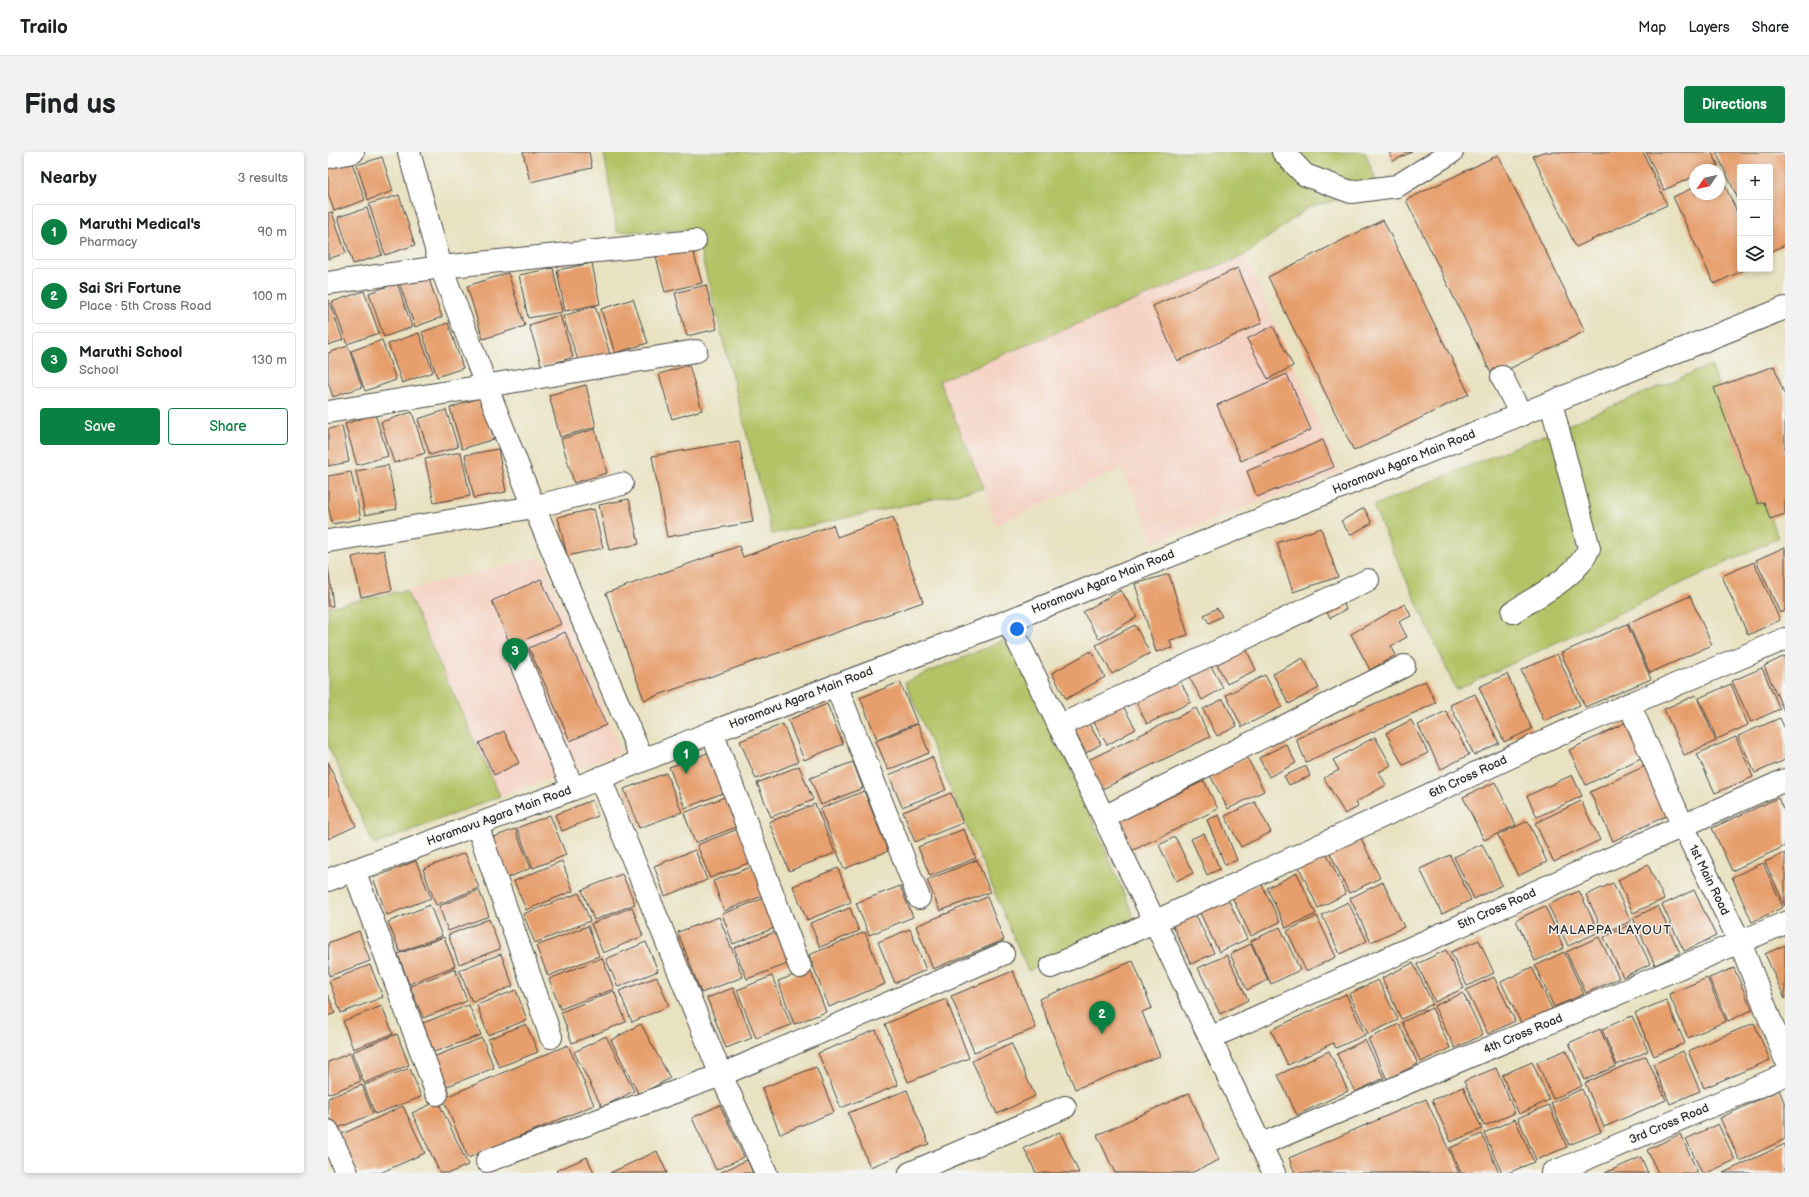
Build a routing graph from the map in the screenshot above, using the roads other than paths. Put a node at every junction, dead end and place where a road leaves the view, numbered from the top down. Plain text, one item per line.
1 (353, 152) edge
2 (409, 152) edge
3 (1283, 152) edge
4 (1452, 152) edge
5 (328, 157) edge
6 (695, 241) dead end
7 (441, 267) junction
8 (328, 283) edge
9 (1785, 308) edge
10 (696, 351) dead end
11 (1502, 377) dead end
12 (486, 384) junction
13 (1551, 402) junction
14 (328, 412) edge
15 (1521, 415) junction
16 (622, 484) dead end
17 (534, 507) junction
18 (328, 541) edge
19 (1368, 580) dead end
20 (1513, 612) dead end
21 (1008, 621) junction
22 (1785, 639) edge
23 (517, 654) dead end
24 (1404, 666) dead end
25 (836, 685) junction
26 (1629, 704) junction
27 (1059, 726) junction
28 (712, 732) junction
29 (642, 759) junction
30 (600, 778) junction
31 (1785, 780) edge
32 (573, 789) junction
33 (1104, 817) junction
34 (477, 824) junction
35 (1683, 826) junction
36 (354, 870) junction
37 (328, 880) edge
38 (919, 898) dead end
39 (1154, 922) junction
40 (1785, 923) edge
41 (1740, 942) junction
42 (1003, 954) dead end
43 (1051, 967) dead end
44 (800, 968) dead end
45 (551, 1037) dead end
46 (1210, 1038) junction
47 (1785, 1058) edge
48 (720, 1075) junction
49 (1785, 1075) edge
50 (437, 1094) dead end
51 (1065, 1107) dead end
52 (328, 1131) edge
53 (1260, 1146) junction
54 (487, 1161) dead end
55 (347, 1173) edge
56 (766, 1173) edge
57 (910, 1173) edge
58 (1274, 1173) edge
59 (1552, 1173) edge

1 - 5 street
2 - 7 street
3 - 4 street
6 - 7 street
7 - 8 street
7 - 12 street
9 - 13 street, Horamavu Agara Main Road
10 - 12 street
11 - 15 street
12 - 14 street
12 - 17 street
13 - 15 street, Horamavu Agara Main Road
13 - 20 street
15 - 21 street, Horamavu Agara Main Road
16 - 17 street
17 - 18 street
17 - 29 street
19 - 27 street
21 - 25 street, Horamavu Agara Main Road
21 - 27 street
22 - 26 street, 6th Cross Road
23 - 32 street
24 - 33 street
25 - 28 street, Horamavu Agara Main Road
25 - 38 street
26 - 35 street, 1st Main Road
26 - 39 street, 6th Cross Road
27 - 33 street
28 - 29 street, Horamavu Agara Main Road
28 - 44 street
29 - 30 street, Horamavu Agara Main Road
30 - 32 street, Horamavu Agara Main Road
30 - 48 street
31 - 35 street, 5th Cross Road
32 - 34 street, Horamavu Agara Main Road
33 - 39 street
34 - 36 street, Horamavu Agara Main Road
34 - 45 street
35 - 41 street, 1st Main Road
35 - 46 street, 5th Cross Road
36 - 37 street, Horamavu Agara Main Road
36 - 50 street
39 - 43 street, 6th Cross Road
39 - 46 street
40 - 41 street, 4th Cross Road
41 - 47 street, 1st Main Road
41 - 53 street, 4th Cross Road
42 - 48 street
46 - 53 street
48 - 54 street
48 - 56 street
49 - 59 street, 3rd Cross Road
51 - 57 street
52 - 55 street
53 - 58 street

